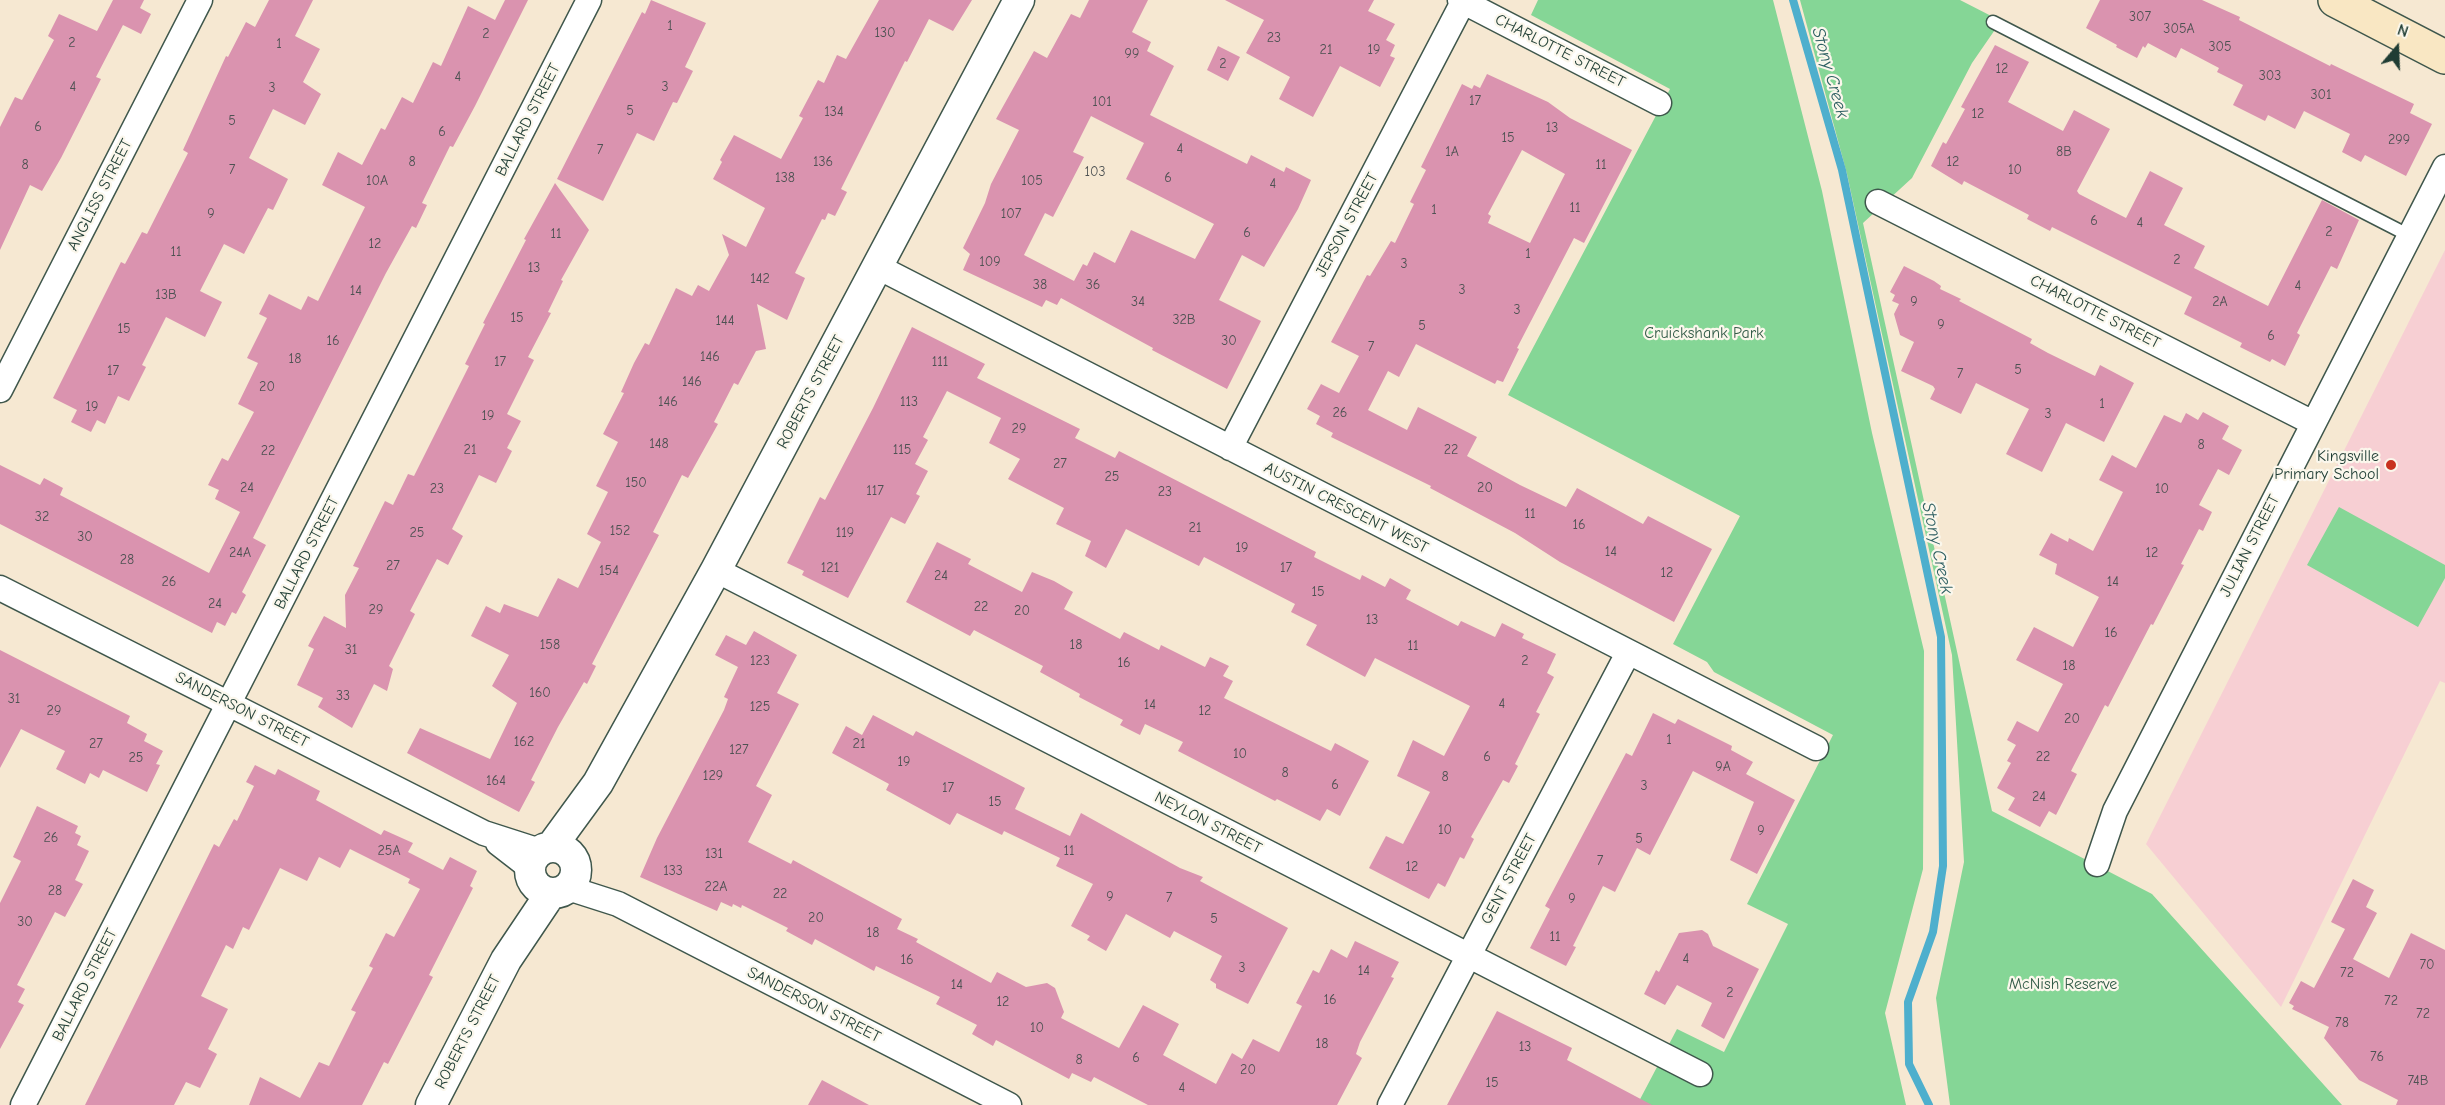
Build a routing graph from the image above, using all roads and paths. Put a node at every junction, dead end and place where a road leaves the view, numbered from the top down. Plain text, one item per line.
1 (200, 0) edge
2 (589, 0) edge
3 (1019, 0) edge
4 (2335, 0) edge
5 (1461, 1) edge
6 (1993, 22) dead end
7 (2445, 57) edge
8 (1659, 103) dead end
9 (2445, 167) edge
10 (1878, 202) dead end
11 (2410, 236) junction
12 (878, 267) junction
13 (0, 390) edge
14 (2313, 423) junction
15 (1230, 448) junction
16 (716, 570) junction
17 (0, 588) edge
18 (1628, 653) junction
19 (229, 704) junction
20 (1816, 748) dead end
21 (2097, 864) dead end
22 (553, 870) junction
23 (1467, 956) junction
24 (1700, 1074) dead end
25 (23, 1105) edge
26 (431, 1105) edge
27 (1009, 1105) edge
28 (1390, 1105) edge

1 - 13 street, ANGLISS STREET
2 - 19 street, BALLARD STREET
3 - 12 street, ROBERTS STREET
4 - 7 main road
5 - 8 street, CHARLOTTE STREET
5 - 15 street, JEPSON STREET
6 - 11 lane
9 - 11 street, JULIAN STREET
10 - 14 street, CHARLOTTE STREET
11 - 14 street, JULIAN STREET
12 - 15 street, AUSTIN CRESCENT WEST
12 - 16 street, ROBERTS STREET
14 - 21 street, JULIAN STREET
15 - 18 street, AUSTIN CRESCENT WEST
16 - 22 street, ROBERTS STREET
16 - 23 street, NEYLON STREET
17 - 19 street, SANDERSON STREET
18 - 20 street, AUSTIN CRESCENT WEST
18 - 23 street, GENT STREET
19 - 22 street, SANDERSON STREET
19 - 25 street, BALLARD STREET
22 - 26 street, ROBERTS STREET
22 - 27 street, SANDERSON STREET
23 - 24 street, NEYLON STREET
23 - 28 street, GENT STREET

